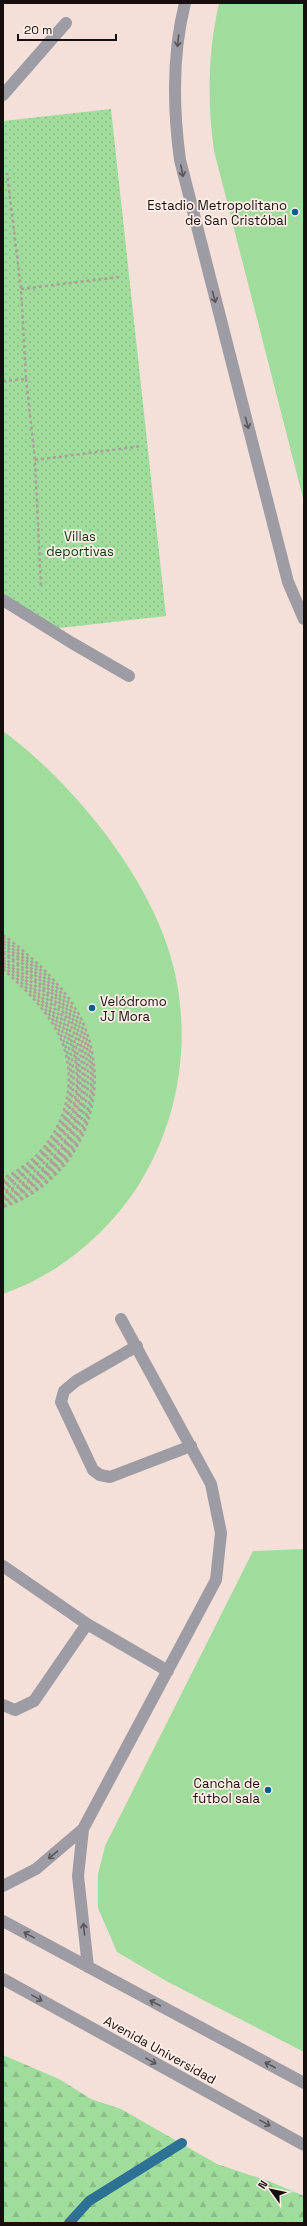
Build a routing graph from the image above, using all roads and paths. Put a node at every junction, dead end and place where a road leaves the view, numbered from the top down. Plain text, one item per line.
1 (185, 3) edge
2 (66, 23) dead end
3 (3, 95) edge
4 (7, 173) dead end
5 (119, 277) dead end
6 (21, 289) junction
7 (26, 379) junction
8 (3, 381) edge
9 (142, 446) dead end
10 (35, 460) junction
11 (42, 587) dead end
12 (3, 600) edge
13 (304, 619) edge
14 (129, 676) dead end
15 (3, 935) edge
16 (3, 940) edge
17 (3, 946) edge
18 (3, 952) edge
19 (3, 958) edge
20 (3, 964) edge
21 (3, 969) edge
22 (3, 1193) edge
23 (121, 1319) dead end
24 (137, 1346) junction
25 (190, 1446) junction
26 (3, 1566) edge
27 (87, 1624) junction
28 (168, 1671) junction
29 (3, 1705) edge
30 (83, 1830) junction
31 (3, 1886) edge
32 (3, 1921) edge
33 (88, 1967) junction
34 (3, 1979) edge
35 (304, 2083) edge
36 (304, 2145) edge

1 -> 13 street
2 - 3 street
4 - 6 path
5 - 6 path
6 - 7 path
7 - 8 path
7 - 10 path
9 - 10 path
10 - 11 path
12 - 14 street
15 - 22 path
16 - 22 path
17 - 22 path
18 - 22 path
19 - 22 path
20 - 22 path
21 - 22 path
23 - 24 street
24 - 25 street
24 - 25 street
25 - 28 street
26 - 27 street
27 - 28 street
27 - 29 street
28 - 30 street
30 -> 31 street
33 -> 30 street
33 -> 32 street
35 -> 33 street
34 -> 36 street, Avenida Universidad

